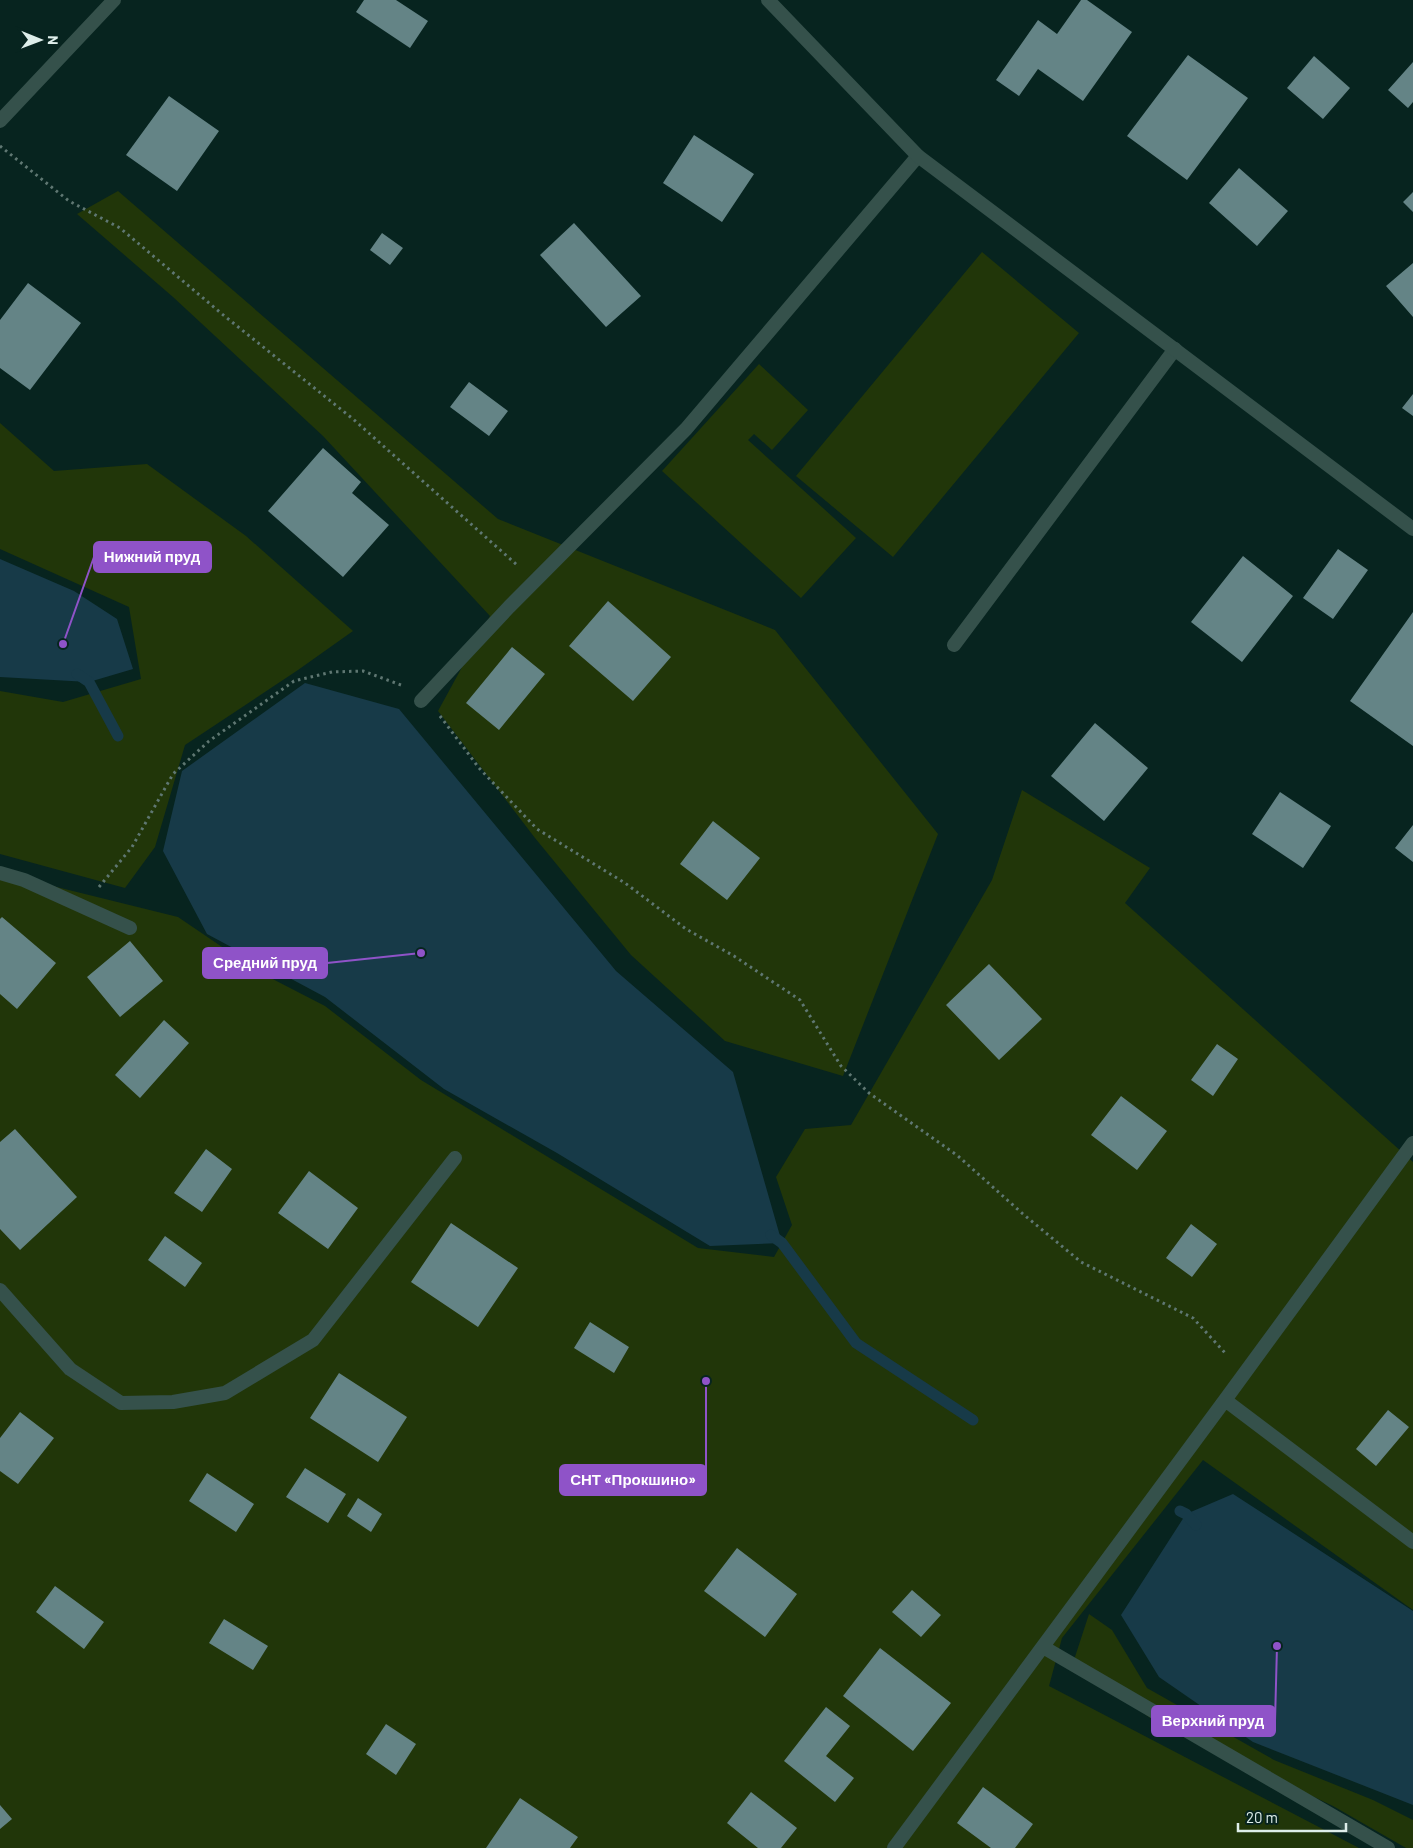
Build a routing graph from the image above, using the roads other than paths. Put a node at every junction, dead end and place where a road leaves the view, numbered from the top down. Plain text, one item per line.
1 (114, 0) edge
2 (768, 0) edge
3 (0, 122) edge
4 (918, 156) junction
5 (1175, 349) junction
6 (1413, 529) edge
7 (954, 645) dead end
8 (424, 698) road end
9 (0, 873) edge
10 (130, 928) dead end
11 (1413, 1142) edge
12 (455, 1158) dead end
13 (0, 1290) edge
14 (1225, 1400) junction
15 (1413, 1542) edge
16 (1043, 1647) junction
17 (894, 1848) edge
18 (1388, 1848) edge

1 - 3 street
2 - 4 street
4 - 5 street
4 - 8 street
5 - 6 street
5 - 7 street
9 - 10 street
11 - 14 street
12 - 13 street
14 - 15 street
14 - 16 street
16 - 17 street
16 - 18 street

